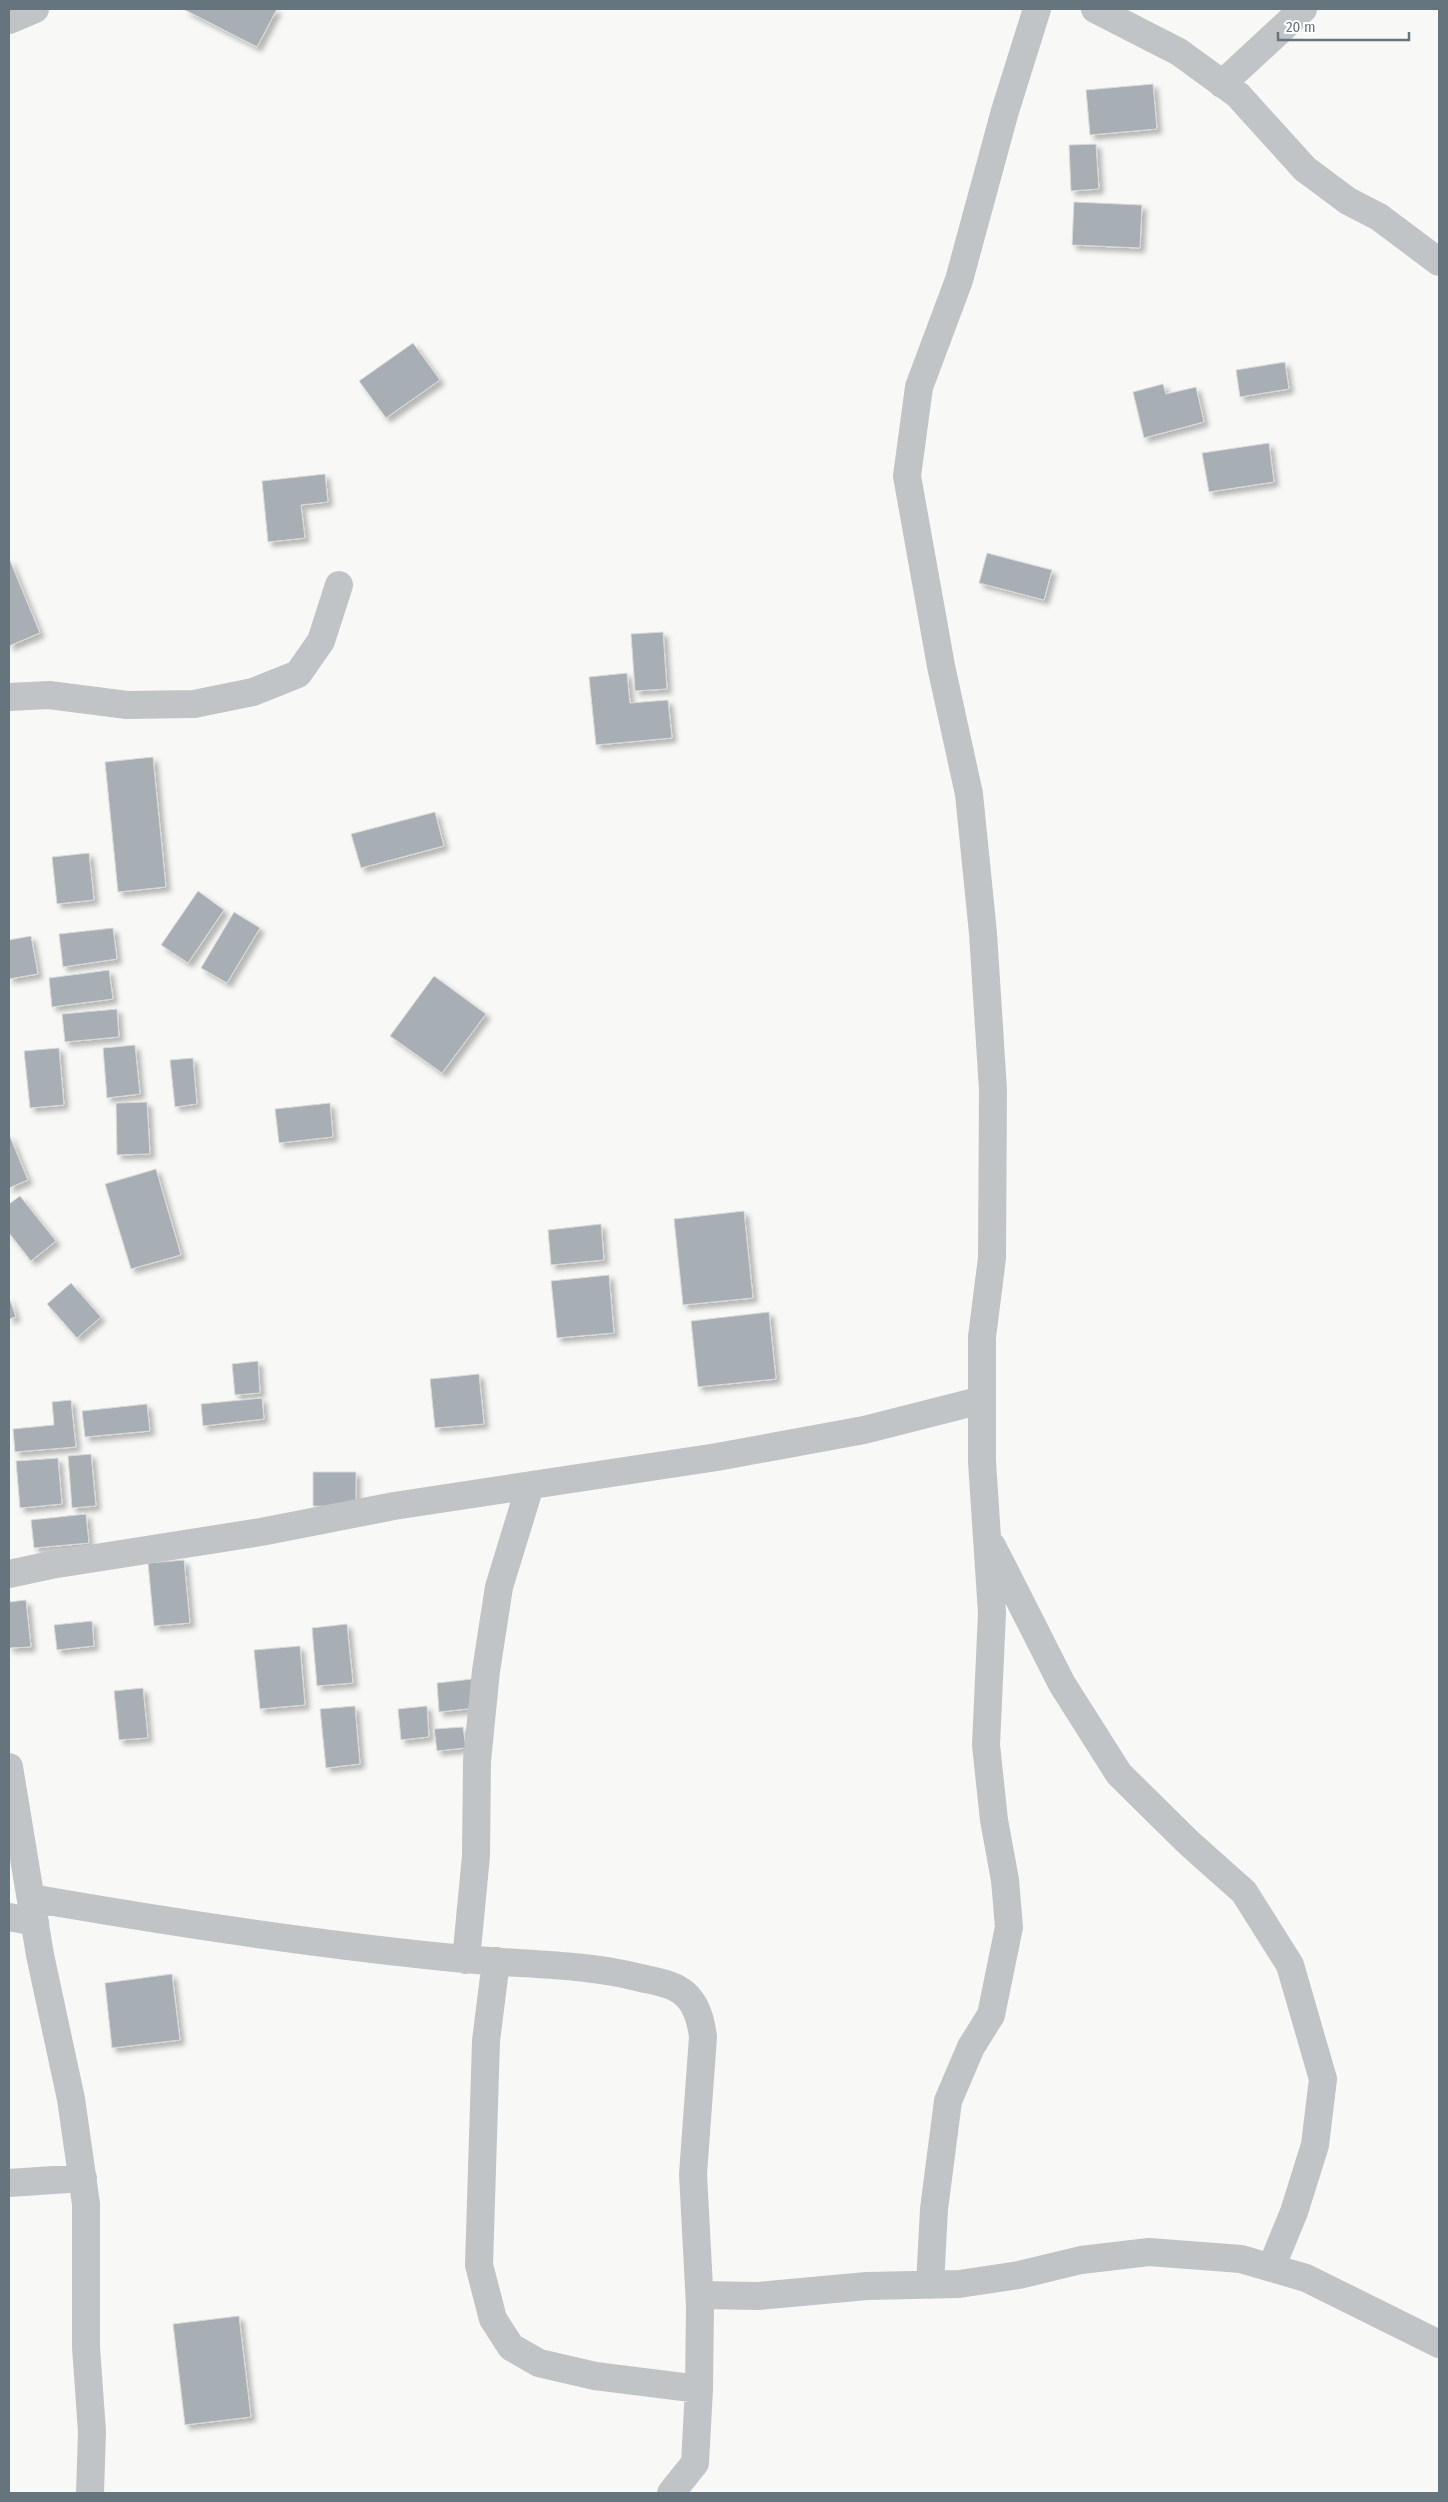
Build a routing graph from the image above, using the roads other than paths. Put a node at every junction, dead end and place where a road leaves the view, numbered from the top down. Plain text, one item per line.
1 (35, 9) edge
2 (1037, 9) edge
3 (1095, 9) edge
4 (1303, 9) edge
5 (9, 20) edge
6 (1222, 84) junction
7 (1439, 262) edge
8 (339, 585) dead end
9 (9, 697) edge
10 (982, 1400) junction
11 (530, 1486) junction
12 (986, 1534) junction
13 (9, 1574) edge
14 (9, 1767) edge
15 (25, 1912) edge
16 (466, 1960) junction
17 (496, 1962) junction
18 (83, 2178) junction
19 (9, 2183) edge
20 (1271, 2268) junction
21 (930, 2285) junction
22 (700, 2295) junction
23 (1439, 2344) edge
24 (699, 2389) junction
25 (90, 2493) edge
26 (671, 2493) edge

1 - 5 street
2 - 10 street
3 - 6 street
4 - 6 street
6 - 7 street
8 - 9 street
10 - 11 street
10 - 12 street
11 - 13 street
11 - 16 street
12 - 20 street
12 - 21 street
14 - 15 street
15 - 16 street
15 - 18 street
16 - 17 street
17 - 22 street
17 - 24 street
18 - 19 street
18 - 25 street
20 - 21 street
20 - 23 street
21 - 22 street
22 - 24 street
24 - 26 street

